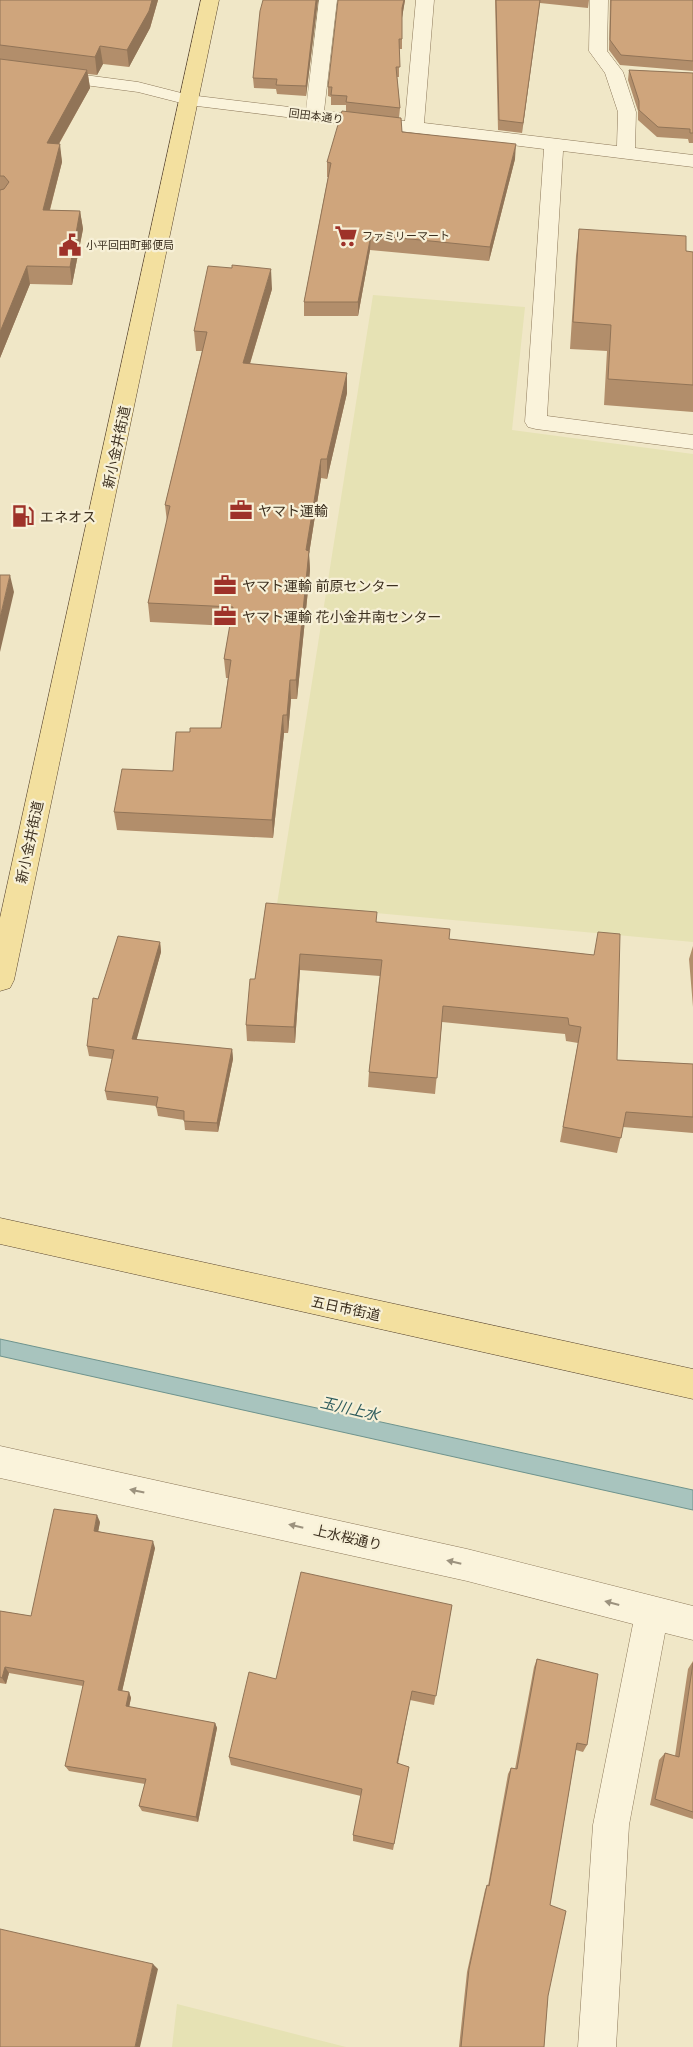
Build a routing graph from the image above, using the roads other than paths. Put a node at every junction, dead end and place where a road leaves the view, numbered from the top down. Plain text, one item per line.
1 (210, 0) edge
2 (328, 0) edge
3 (425, 0) edge
4 (599, 0) edge
5 (0, 69) edge
6 (614, 72) junction
7 (633, 73) edge
8 (189, 100) junction
9 (314, 116) junction
10 (414, 128) junction
11 (554, 145) junction
12 (626, 153) junction
13 (693, 161) edge
14 (693, 442) edge
15 (0, 980) edge
16 (0, 1231) edge
17 (693, 1384) edge
18 (0, 1462) edge
19 (652, 1613) junction
20 (693, 1623) edge
21 (597, 2047) edge

1 - 8 main road, 新小金井街道
2 - 9 street
3 - 10 street
4 - 6 street
5 - 8 street, 回田本通り
6 - 7 street
6 - 12 street
8 - 9 street, 回田本通り
8 - 15 main road, 新小金井街道
9 - 10 street, 回田本通り
10 - 11 street, 回田本通り
11 - 12 street, 回田本通り
11 - 14 street
12 - 13 street, 回田本通り
16 - 17 main road, 五日市街道
19 -> 18 street, 上水桜通り
19 - 20 street, 上水桜通り
19 - 21 street

